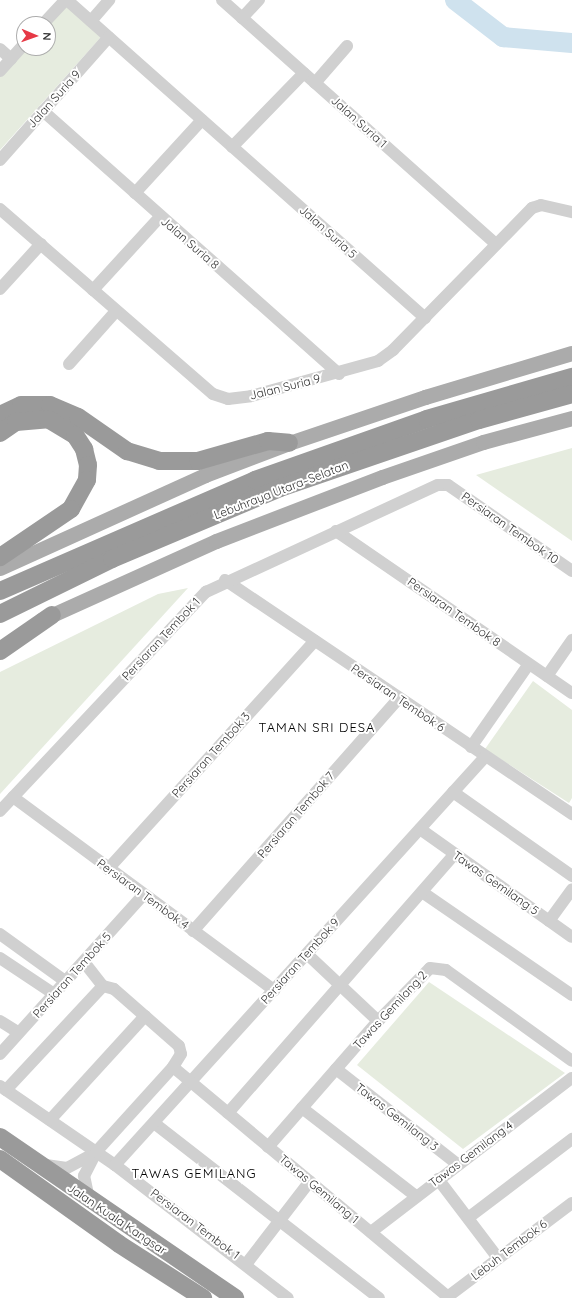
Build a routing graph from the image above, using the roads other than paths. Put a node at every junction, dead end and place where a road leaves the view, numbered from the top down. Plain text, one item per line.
1 (66, 0) edge
2 (109, 0) edge
3 (222, 0) edge
4 (259, 0) edge
5 (51, 16) edge
6 (242, 18) junction
7 (91, 21) junction
8 (109, 37) junction
9 (347, 46) dead end
10 (0, 49) edge
11 (16, 53) edge
12 (11, 59) junction
13 (0, 71) edge
14 (304, 73) junction
15 (315, 83) junction
16 (43, 111) junction
17 (202, 120) junction
18 (232, 147) junction
19 (0, 160) edge
20 (135, 193) junction
21 (0, 209) edge
22 (572, 212) edge
23 (160, 217) junction
24 (41, 244) junction
25 (496, 244) junction
26 (0, 289) edge
27 (93, 290) junction
28 (116, 311) junction
29 (424, 318) junction
30 (572, 353) edge
31 (68, 364) dead end
32 (338, 374) junction
33 (572, 377) edge
34 (572, 394) edge
35 (0, 414) edge
36 (572, 418) edge
37 (0, 433) edge
38 (288, 444) junction
39 (448, 485) joint
40 (336, 531) junction
41 (0, 557) edge
42 (0, 568) edge
43 (572, 571) edge
44 (225, 580) junction
45 (0, 591) edge
46 (0, 614) edge
47 (52, 615) junction
48 (572, 640) edge
49 (0, 641) edge
50 (315, 641) junction
51 (0, 651) edge
52 (529, 664) junction
53 (548, 676) junction
54 (572, 693) edge
55 (398, 698) junction
56 (471, 747) junction
57 (485, 757) junction
58 (453, 792) junction
59 (13, 797) junction
60 (0, 811) edge
61 (572, 814) edge
62 (420, 829) junction
63 (455, 854) junction
64 (108, 869) junction
65 (572, 876) edge
66 (572, 889) edge
67 (422, 892) junction
68 (144, 895) junction
69 (549, 921) junction
70 (193, 931) junction
71 (0, 934) edge
72 (572, 937) edge
73 (307, 954) junction
74 (0, 958) edge
75 (84, 962) junction
76 (66, 981) junction
77 (103, 986) junction
78 (340, 986) junction
79 (274, 990) junction
80 (54, 994) junction
81 (572, 995) edge
82 (145, 1016) junction
83 (0, 1021) edge
84 (378, 1021) junction
85 (19, 1033) junction
86 (0, 1054) edge
87 (572, 1061) edge
88 (173, 1067) junction
89 (336, 1069) junction
90 (572, 1078) edge
91 (190, 1082) junction
92 (3, 1088) edge
93 (302, 1108) junction
94 (228, 1114) junction
95 (50, 1120) junction
96 (154, 1122) junction
97 (0, 1137) edge
98 (572, 1139) edge
99 (268, 1146) junction
100 (96, 1152) junction
101 (0, 1159) edge
102 (31, 1160) junction
103 (457, 1164) junction
104 (115, 1165) junction
105 (438, 1179) junction
106 (310, 1181) junction
107 (416, 1196) junction
108 (91, 1202) junction
109 (572, 1203) edge
110 (468, 1218) junction
111 (279, 1221) junction
112 (371, 1232) junction
113 (498, 1258) junction
114 (247, 1263) junction
115 (448, 1297) edge
116 (203, 1298) edge
117 (235, 1298) edge
118 (288, 1298) edge
119 (379, 1298) edge

1 - 5 street
1 - 7 street, Jalan Suria 5
2 - 7 street
3 - 6 street, Jalan Suria 1
4 - 6 street
6 - 14 street, Jalan Suria 1
7 - 8 street, Jalan Suria 5
8 - 16 street, Jalan Suria 9
8 - 17 street, Jalan Suria 5
9 - 15 street
10 - 12 street
11 - 12 street
12 - 13 street
14 - 15 street, Jalan Suria 1
14 - 18 street
15 - 25 street, Jalan Suria 1
16 - 19 street, Jalan Suria 9
16 - 20 street, Jalan Suria 8
17 - 18 street, Jalan Suria 5
17 - 20 street
18 - 29 street, Jalan Suria 5
20 - 23 street, Jalan Suria 8
21 - 24 street, Jalan Suria 9
22 - 25 street, Jalan Suria 9
23 - 27 street
23 - 32 street, Jalan Suria 8
24 - 26 street
24 - 27 street, Jalan Suria 9
25 - 29 street, Jalan Suria 9
27 - 28 street, Jalan Suria 9
28 - 31 street
28 - 32 street, Jalan Suria 9
29 - 32 street, Jalan Suria 9
30 - 38 main road
33 - 45 highway, Lebuhraya Utara–Selatan
34 - 46 highway, Lebuhraya Utara–Selatan
35 - 38 highway
36 - 47 main road
37 - 41 highway
38 - 42 main road
39 - 40 street, Persiaran Tembok 1
39 - 43 street, Persiaran Tembok 10
40 - 44 street, Persiaran Tembok 1
40 - 52 street, Persiaran Tembok 8
44 - 50 street, Persiaran Tembok 6
44 - 59 street, Persiaran Tembok 1
47 - 49 main road
47 - 51 highway
48 - 53 street
50 - 55 street, Persiaran Tembok 6
50 - 64 street, Persiaran Tembok 3
52 - 53 street, Persiaran Tembok 8
52 - 56 street
53 - 54 street, Persiaran Tembok 8
55 - 56 street, Persiaran Tembok 6
55 - 70 street, Persiaran Tembok 7
56 - 57 street, Persiaran Tembok 6
57 - 58 street, Persiaran Tembok 9
57 - 61 street, Persiaran Tembok 6
58 - 62 street, Persiaran Tembok 9
58 - 65 street
59 - 60 street, Persiaran Tembok 1
59 - 64 street, Persiaran Tembok 4
62 - 63 street, Tawas Gemilang 5
62 - 73 street, Persiaran Tembok 9
63 - 67 street
63 - 69 street, Tawas Gemilang 5
64 - 68 street, Persiaran Tembok 4
66 - 69 street
67 - 78 street
67 - 81 street
68 - 70 street, Persiaran Tembok 4
68 - 75 street, Persiaran Tembok 5
69 - 72 street, Tawas Gemilang 5
70 - 79 street, Persiaran Tembok 4
71 - 76 street
73 - 78 street
73 - 79 street, Persiaran Tembok 9
74 - 80 street
75 - 76 street, Persiaran Tembok 5
75 - 77 street
76 - 80 street, Persiaran Tembok 5
77 - 82 street
77 - 92 street
78 - 84 street
78 - 94 street
79 - 91 street, Persiaran Tembok 9
80 - 85 street, Persiaran Tembok 5
82 - 88 street
82 - 95 street
83 - 85 street
84 - 87 street, Tawas Gemilang 2
84 - 89 street, Tawas Gemilang 2
85 - 86 street, Persiaran Tembok 5
88 - 91 street, Tawas Gemilang 1
88 - 100 street
89 - 93 street, Tawas Gemilang 2
89 - 103 street, Tawas Gemilang 3
90 - 103 street, Tawas Gemilang 4
91 - 94 street, Tawas Gemilang 1
91 - 96 street, Persiaran Tembok 9
92 - 95 street, Persiaran Tembok 1
93 - 99 street, Tawas Gemilang 2
93 - 107 street
94 - 99 street, Tawas Gemilang 1
95 - 100 street, Persiaran Tembok 1
96 - 104 street, Persiaran Tembok 9
96 - 111 street
97 - 102 highway, Jalan Kuala Kangsar
98 - 110 street
99 - 106 street, Tawas Gemilang 1
100 - 102 street
100 - 104 street, Persiaran Tembok 1
100 - 108 street
101 - 116 highway, Jalan Kuala Kangsar
102 - 108 highway, Jalan Kuala Kangsar
103 - 105 street, Tawas Gemilang 4
104 - 114 street, Persiaran Tembok 1
105 - 107 street, Tawas Gemilang 4
105 - 110 street
106 - 111 street
106 - 112 street, Tawas Gemilang 1
107 - 112 street, Tawas Gemilang 4
108 - 117 highway, Jalan Kuala Kangsar
109 - 113 street, Lebuh Tembok 6
110 - 113 street
111 - 114 street
111 - 119 street
112 - 115 street, Tawas Gemilang 1
113 - 115 street, Lebuh Tembok 6
114 - 118 street, Persiaran Tembok 1

